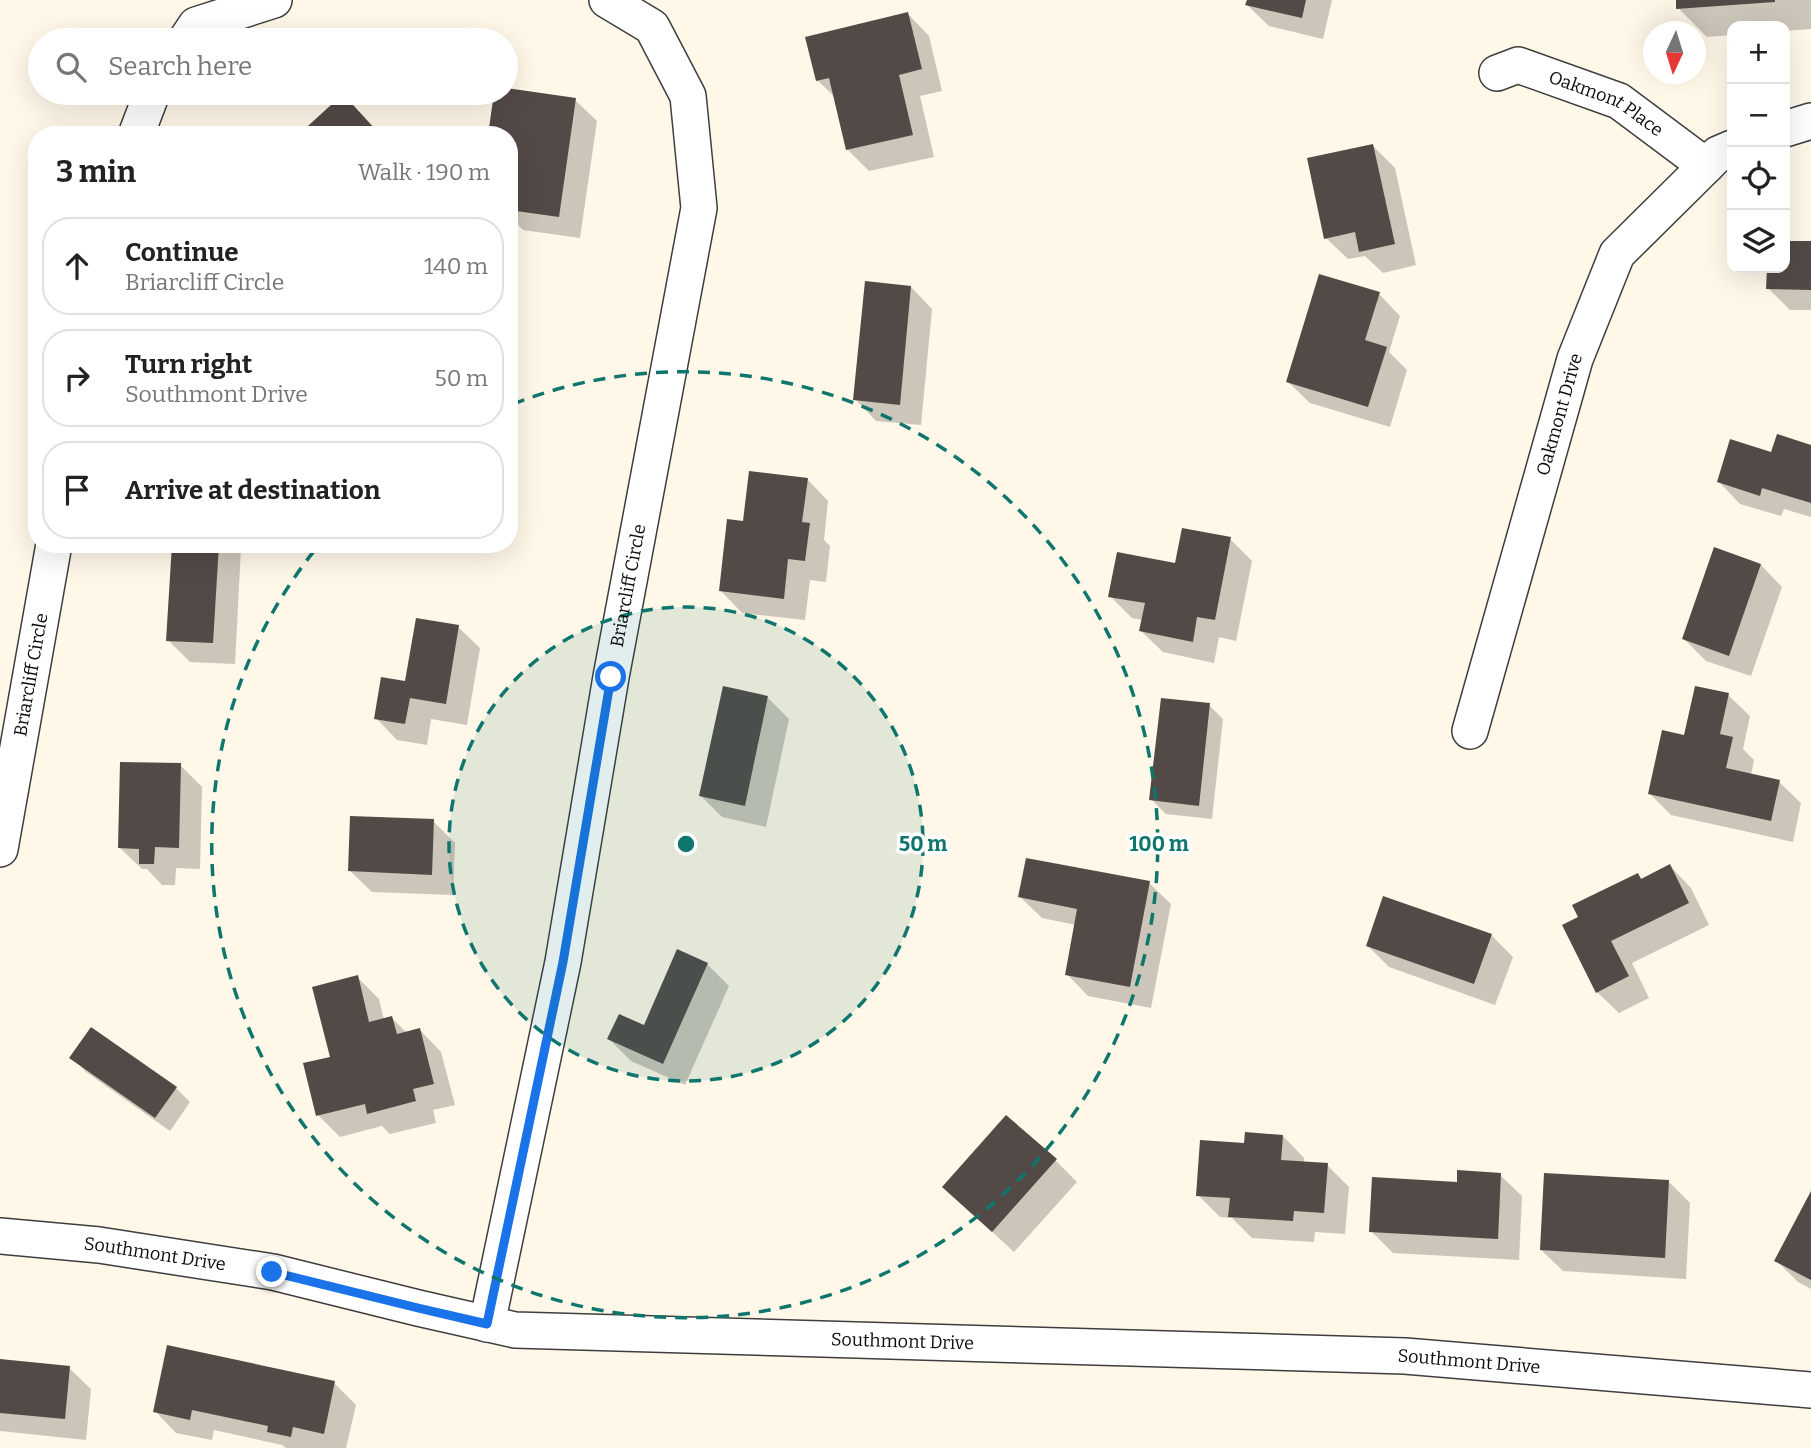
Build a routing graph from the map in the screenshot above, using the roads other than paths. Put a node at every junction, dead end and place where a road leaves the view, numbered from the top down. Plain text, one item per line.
1 (274, 0) edge
2 (607, 0) edge
3 (194, 28) edge
4 (1497, 73) dead end
5 (147, 105) edge
6 (1811, 121) edge
7 (139, 126) edge
8 (1790, 127) edge
9 (1719, 157) edge
10 (52, 553) edge
11 (1470, 731) dead end
12 (0, 849) edge
13 (0, 1236) edge
14 (487, 1324) junction
15 (1811, 1390) edge

1 - 3 street
2 - 14 street, Briarcliff Circle
4 - 9 street, Oakmont Place
5 - 7 street
6 - 8 street
9 - 11 street, Oakmont Drive
10 - 12 street, Briarcliff Circle
13 - 14 street, Southmont Drive
14 - 15 street, Southmont Drive

